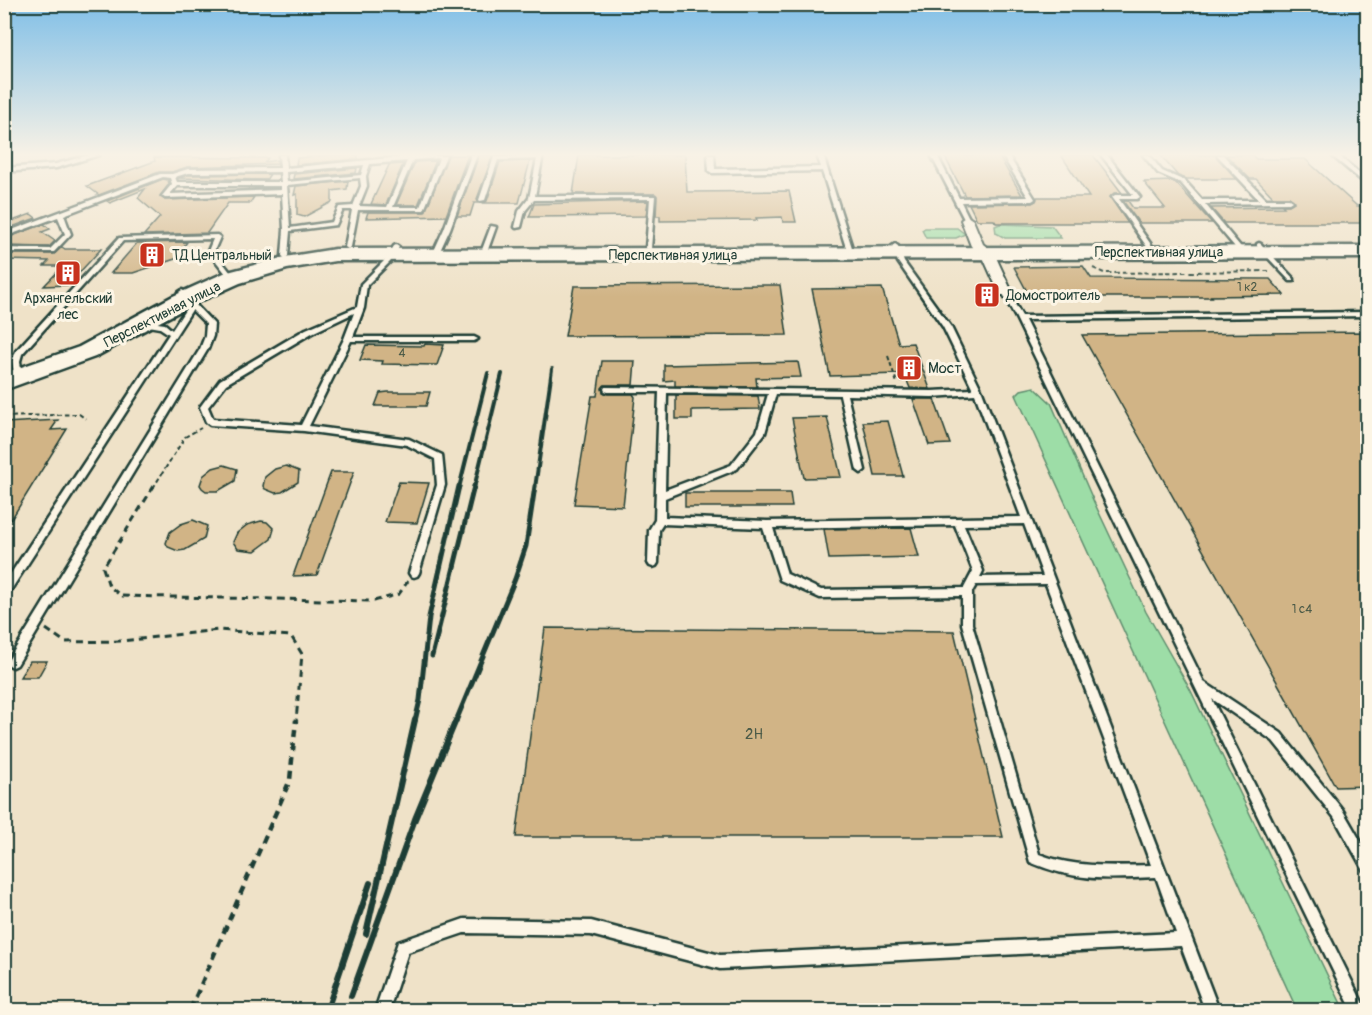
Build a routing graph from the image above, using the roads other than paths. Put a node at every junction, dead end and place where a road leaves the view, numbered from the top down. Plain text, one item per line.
1 (89, 202) edge
2 (286, 202) edge
3 (358, 202) edge
4 (392, 202) edge
5 (425, 202) edge
6 (456, 202) edge
7 (529, 202) edge
8 (653, 202) edge
9 (835, 202) edge
10 (958, 202) edge
11 (1119, 202) edge
12 (1199, 202) edge
13 (355, 209) junction
14 (389, 209) junction
15 (60, 213) junction
16 (967, 220) joint
17 (494, 227) dead end
18 (518, 227) dead end
19 (287, 230) junction
20 (4, 235) edge
21 (1368, 244) edge
22 (348, 247) junction
23 (649, 248) junction
24 (1151, 249) junction
25 (4, 250) edge
26 (394, 250) junction
27 (850, 250) junction
28 (896, 250) junction
29 (983, 250) junction
30 (437, 251) junction
31 (484, 252) junction
32 (1256, 252) junction
33 (1368, 252) edge
34 (285, 256) junction
35 (229, 275) junction
36 (1292, 280) dead end
37 (1005, 292) joint
38 (188, 298) junction
39 (360, 308) junction
40 (1368, 314) edge
41 (1020, 318) junction
42 (141, 323) junction
43 (174, 334) junction
44 (348, 339) junction
45 (474, 339) dead end
46 (11, 375) edge
47 (608, 389) dead end
48 (663, 390) junction
49 (978, 390) junction
50 (773, 392) junction
51 (843, 393) junction
52 (304, 428) junction
53 (861, 470) dead end
54 (660, 496) junction
55 (660, 520) junction
56 (1027, 520) junction
57 (958, 522) junction
58 (767, 525) junction
59 (653, 563) dead end
60 (414, 573) road end
61 (1049, 580) junction
62 (973, 581) junction
63 (967, 592) junction
64 (4, 593) edge
65 (13, 662) dead end
66 (1200, 684) junction
67 (1368, 867) edge
68 (1160, 871) junction
69 (1185, 939) junction
70 (382, 1011) edge
71 (1212, 1011) edge
72 (1359, 1011) edge

1 - 15 lane
2 - 19 lane
3 - 13 lane
4 - 14 lane
5 - 14 lane
6 - 30 lane
7 - 18 lane
8 - 23 lane
9 - 27 lane
10 - 16 lane
11 - 24 lane
12 - 32 lane
13 - 14 lane
13 - 19 lane
13 - 22 lane
15 - 20 lane
15 - 25 lane
16 - 29 street
17 - 31 lane
19 - 34 lane
21 - 32 main road, Перспективная улица
22 - 26 main road, Перспективная улица
22 - 34 main road, Перспективная улица
23 - 27 main road, Перспективная улица
23 - 31 main road, Перспективная улица
24 - 29 main road, Перспективная улица
24 - 32 main road, Перспективная улица
26 - 30 main road, Перспективная улица
26 - 35 main road, Перспективная улица
26 - 39 lane
27 - 28 main road, Перспективная улица
27 - 31 main road, Перспективная улица
28 - 29 main road, Перспективная улица
28 - 49 lane
29 - 37 street
30 - 31 main road, Перспективная улица
32 - 33 main road, Перспективная улица
32 - 36 lane
34 - 35 main road, Перспективная улица
35 - 38 main road, Перспективная улица
35 - 46 lane
37 - 41 lane
38 - 42 main road, Перспективная улица
38 - 43 lane
38 - 46 main road, Перспективная улица
38 - 65 lane
39 - 44 lane
39 - 52 lane
40 - 41 lane
41 - 66 lane
42 - 43 lane
42 - 46 main road, Перспективная улица
43 - 64 lane
44 - 45 lane
44 - 52 lane
47 - 48 lane
48 - 50 lane
48 - 54 lane
49 - 51 lane
49 - 56 lane
50 - 51 lane
50 - 54 lane
51 - 53 lane
52 - 60 lane
54 - 55 lane
55 - 58 lane
55 - 59 lane
56 - 57 lane
56 - 61 lane
57 - 58 lane
57 - 62 lane
58 - 63 lane
61 - 62 lane
61 - 68 lane
62 - 63 lane
63 - 68 lane
66 - 67 lane
66 - 72 lane
68 - 69 lane
69 - 70 lane
69 - 71 lane

